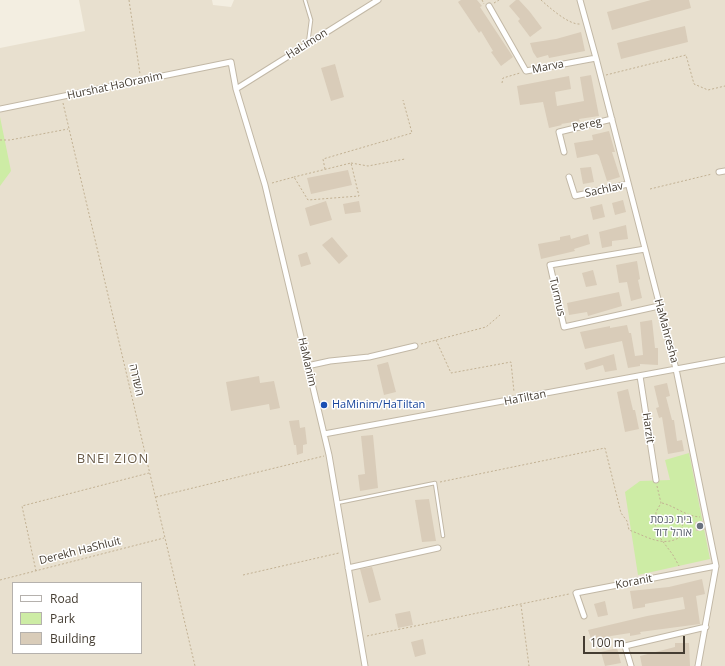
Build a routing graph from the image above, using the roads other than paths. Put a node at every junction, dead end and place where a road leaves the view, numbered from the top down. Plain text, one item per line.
1 (305, 0) edge
2 (378, 0) edge
3 (580, 0) edge
4 (489, 6) dead end
5 (308, 44) junction
6 (596, 58) junction
7 (230, 62) joint
8 (236, 89) junction
9 (0, 110) edge
10 (612, 119) junction
11 (564, 152) dead end
12 (725, 171) edge
13 (719, 172) road end
14 (569, 177) dead end
15 (628, 184) junction
16 (645, 249) junction
17 (659, 306) junction
18 (415, 346) road end
19 (725, 360) edge
20 (307, 366) junction
21 (676, 370) junction
22 (640, 376) junction
23 (324, 434) junction
24 (656, 480) road end
25 (337, 503) junction
26 (443, 536) dead end
27 (438, 548) dead end
28 (716, 566) junction
29 (348, 568) junction
30 (584, 616) dead end
31 (706, 627) junction
32 (365, 666) edge
33 (631, 666) edge
34 (698, 666) edge

1 - 5 lane
2 - 5 street, HaLimon
3 - 6 street, HaMahresha
4 - 6 street, Marva
5 - 8 street, HaLimon
6 - 10 street, HaMahresha
7 - 8 street, HaManim
7 - 9 street, Hurshat HaOranim
8 - 20 street, HaManim
10 - 11 street, Pereg
10 - 15 street, HaMahresha
12 - 13 street
14 - 15 street, Sachlav
15 - 16 street, HaMahresha
16 - 17 street, HaMahresha
16 - 17 street, Turmus
17 - 21 street, HaMahresha
18 - 20 street
19 - 21 street, HaTiltan
20 - 23 street, HaManim
21 - 22 street, HaTiltan
21 - 28 street, HaMahresha
22 - 23 street, HaTiltan
22 - 24 street, Harzit
23 - 25 street, HaManim
25 - 26 lane
25 - 29 street, HaManim
27 - 29 street
28 - 30 street, Koranit
28 - 31 street, HaMahresha
29 - 32 street, HaManim
31 - 33 street
31 - 34 street, HaMahresha

